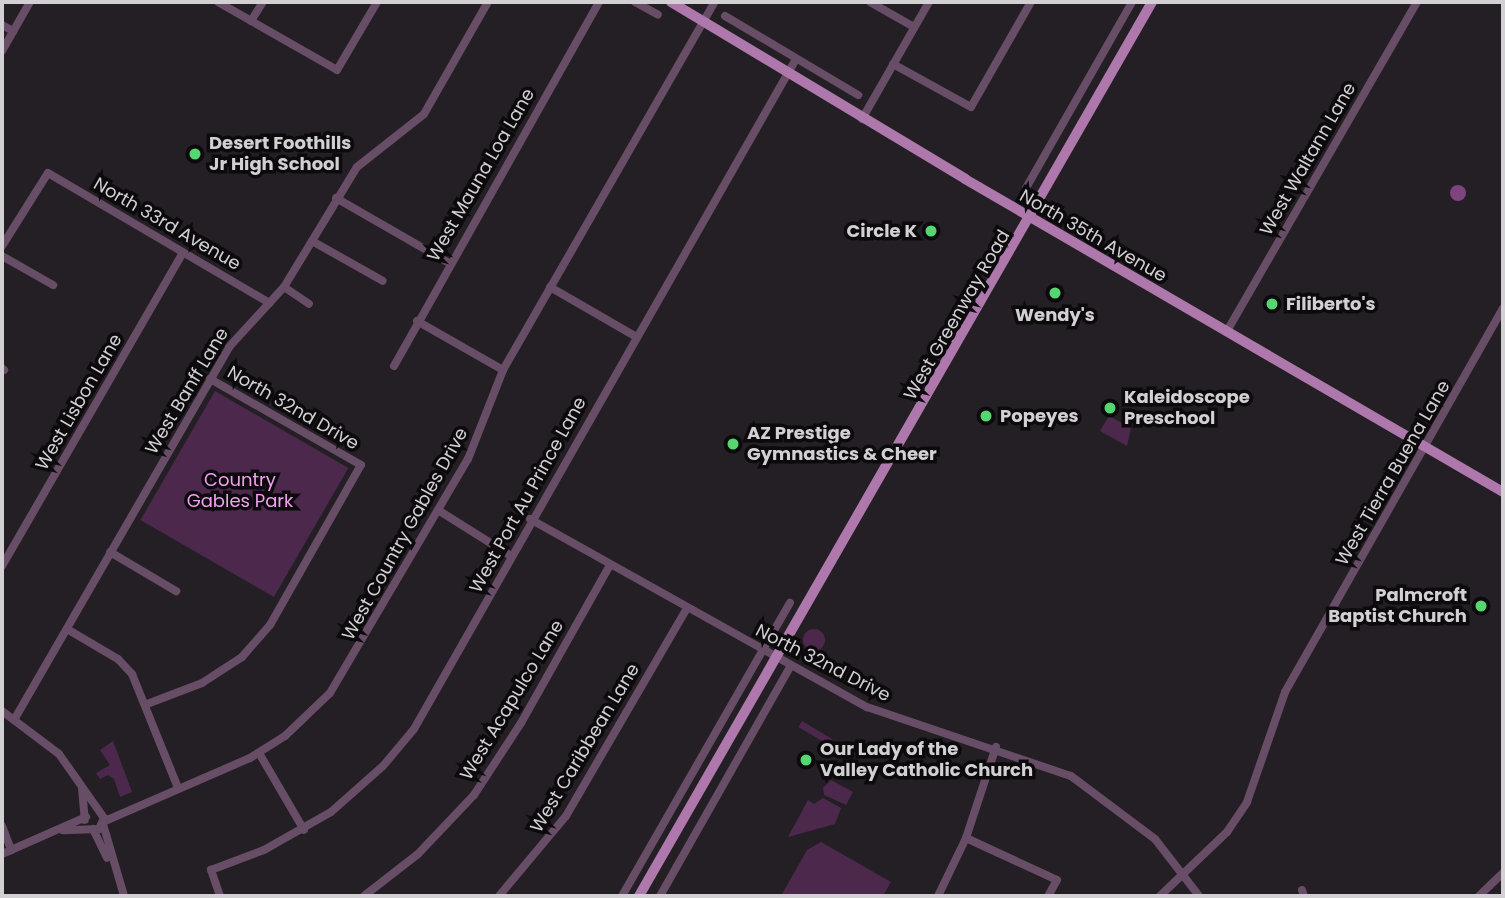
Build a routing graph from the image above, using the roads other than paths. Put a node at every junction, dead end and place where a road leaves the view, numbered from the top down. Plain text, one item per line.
1 (30, 2) edge
2 (218, 2) edge
3 (263, 2) edge
4 (377, 2) edge
5 (488, 2) edge
6 (599, 2) edge
7 (635, 2) edge
8 (671, 2) edge
9 (715, 2) edge
10 (870, 2) edge
11 (929, 2) edge
12 (1031, 2) edge
13 (1132, 2) edge
14 (1152, 2) edge
15 (1416, 2) edge
16 (657, 15) dead end
17 (725, 16) dead end
18 (251, 21) junction
19 (704, 21) junction
20 (2, 25) edge
21 (914, 27) junction
22 (13, 31) junction
23 (2, 51) edge
24 (796, 59) junction
25 (893, 64) junction
26 (788, 73) junction
27 (858, 95) dead end
28 (862, 119) junction
29 (1026, 188) dead end
30 (335, 198) junction
31 (1030, 218) junction
32 (312, 241) junction
33 (2, 246) edge
34 (183, 252) junction
35 (2, 256) edge
36 (449, 263) junction
37 (383, 281) dead end
38 (53, 285) dead end
39 (284, 287) junction
40 (550, 287) junction
41 (270, 303) junction
42 (309, 304) dead end
43 (1503, 309) edge
44 (417, 321) junction
45 (1227, 331) junction
46 (635, 336) junction
47 (394, 366) dead end
48 (503, 370) junction
49 (210, 379) junction
50 (1426, 446) junction
51 (1503, 492) edge
52 (438, 510) junction
53 (530, 519) junction
54 (110, 552) junction
55 (511, 556) junction
56 (610, 565) junction
57 (2, 566) edge
58 (176, 591) dead end
59 (790, 603) dead end
60 (687, 608) junction
61 (67, 629) junction
62 (762, 651) junction
63 (774, 658) junction
64 (790, 667) junction
65 (147, 705) junction
66 (2, 711) edge
67 (14, 720) junction
68 (996, 747) junction
69 (259, 753) junction
70 (80, 781) junction
71 (178, 788) junction
72 (131, 806) junction
73 (99, 811) junction
74 (86, 815) junction
75 (104, 823) junction
76 (2, 826) edge
77 (91, 829) junction
78 (63, 830) junction
79 (303, 830) junction
80 (966, 838) junction
81 (11, 850) junction
82 (2, 854) edge
83 (112, 865) junction
84 (1184, 872) junction
85 (1503, 873) edge
86 (124, 896) edge
87 (220, 896) edge
88 (364, 896) edge
89 (499, 896) edge
90 (622, 896) edge
91 (639, 896) edge
92 (660, 896) edge
93 (938, 896) edge
94 (1048, 896) edge
95 (1160, 896) edge
96 (1199, 896) edge
97 (1479, 896) edge

1 - 22 street
2 - 18 street
3 - 18 street
4 - 18 street
5 - 30 street, West Banff Lane
6 - 36 street, West Mauna Loa Lane
7 - 16 street
8 - 19 main road, North 35th Avenue
9 - 19 street, West Country Gables Drive
10 - 21 street
11 - 21 street
12 - 25 street
13 - 29 street
14 - 31 main road, West Greenway Road
15 - 45 street, West Waltann Lane
17 - 24 street
19 - 26 main road, North 35th Avenue
19 - 40 street, West Country Gables Drive
20 - 22 street
21 - 25 street
22 - 23 street
24 - 26 street, West Port Au Prince Lane
24 - 27 street
25 - 28 street
26 - 28 main road, North 35th Avenue
26 - 46 street, West Port Au Prince Lane
28 - 31 main road, North 35th Avenue
30 - 32 street, West Banff Lane
30 - 36 street
31 - 45 main road, North 35th Avenue
31 - 63 main road, West Greenway Road
32 - 37 street
32 - 39 street, West Banff Lane
33 - 34 street, North 33rd Avenue
34 - 41 street, North 33rd Avenue
34 - 57 street, West Lisbon Lane
35 - 38 street
36 - 44 street, West Mauna Loa Lane
39 - 41 street, West Banff Lane
39 - 42 street
40 - 46 street
40 - 48 street, West Country Gables Drive
41 - 49 street, West Banff Lane
43 - 50 street, West Tierra Buena Lane
44 - 47 street, West Mauna Loa Lane
44 - 48 street
45 - 50 main road, North 35th Avenue
46 - 53 street, West Port Au Prince Lane
48 - 52 street, West Country Gables Drive
49 - 54 street, West Banff Lane
49 - 65 street, North 32nd Drive
50 - 51 main road, North 35th Avenue
50 - 84 street, West Tierra Buena Lane
52 - 55 street
52 - 69 street, West Country Gables Drive
53 - 55 street, West Port Au Prince Lane
53 - 56 street, North 32nd Drive
54 - 58 street
54 - 61 street, West Banff Lane
55 - 79 street, West Port Au Prince Lane
56 - 60 street, North 32nd Drive
56 - 88 street, West Acapulco Lane
59 - 62 street
60 - 62 street, North 32nd Drive
60 - 89 street, West Caribbean Lane
61 - 65 street
61 - 67 street, West Banff Lane
62 - 63 street, North 32nd Drive
62 - 90 street
63 - 64 street, North 32nd Drive
63 - 91 main road, West Greenway Road
64 - 68 street, North 32nd Drive
64 - 92 street
65 - 71 street
66 - 67 street
67 - 70 street
68 - 80 street
68 - 84 street, North 32nd Drive
69 - 71 street, West Country Gables Drive
69 - 79 street
70 - 73 street
70 - 74 street
71 - 72 street, West Country Gables Drive
72 - 73 street, West Country Gables Drive
72 - 75 street, West Country Gables Drive
73 - 74 street, West Country Gables Drive
73 - 75 street
74 - 77 street
74 - 78 street
75 - 77 street, West Country Gables Drive
75 - 83 street
76 - 81 street
77 - 78 street
77 - 83 street
78 - 81 street
79 - 87 street, West Port Au Prince Lane
80 - 93 street
80 - 94 street
81 - 82 street
83 - 86 street
84 - 95 street, West Tierra Buena Lane
84 - 96 street, North 32nd Drive
85 - 97 street

